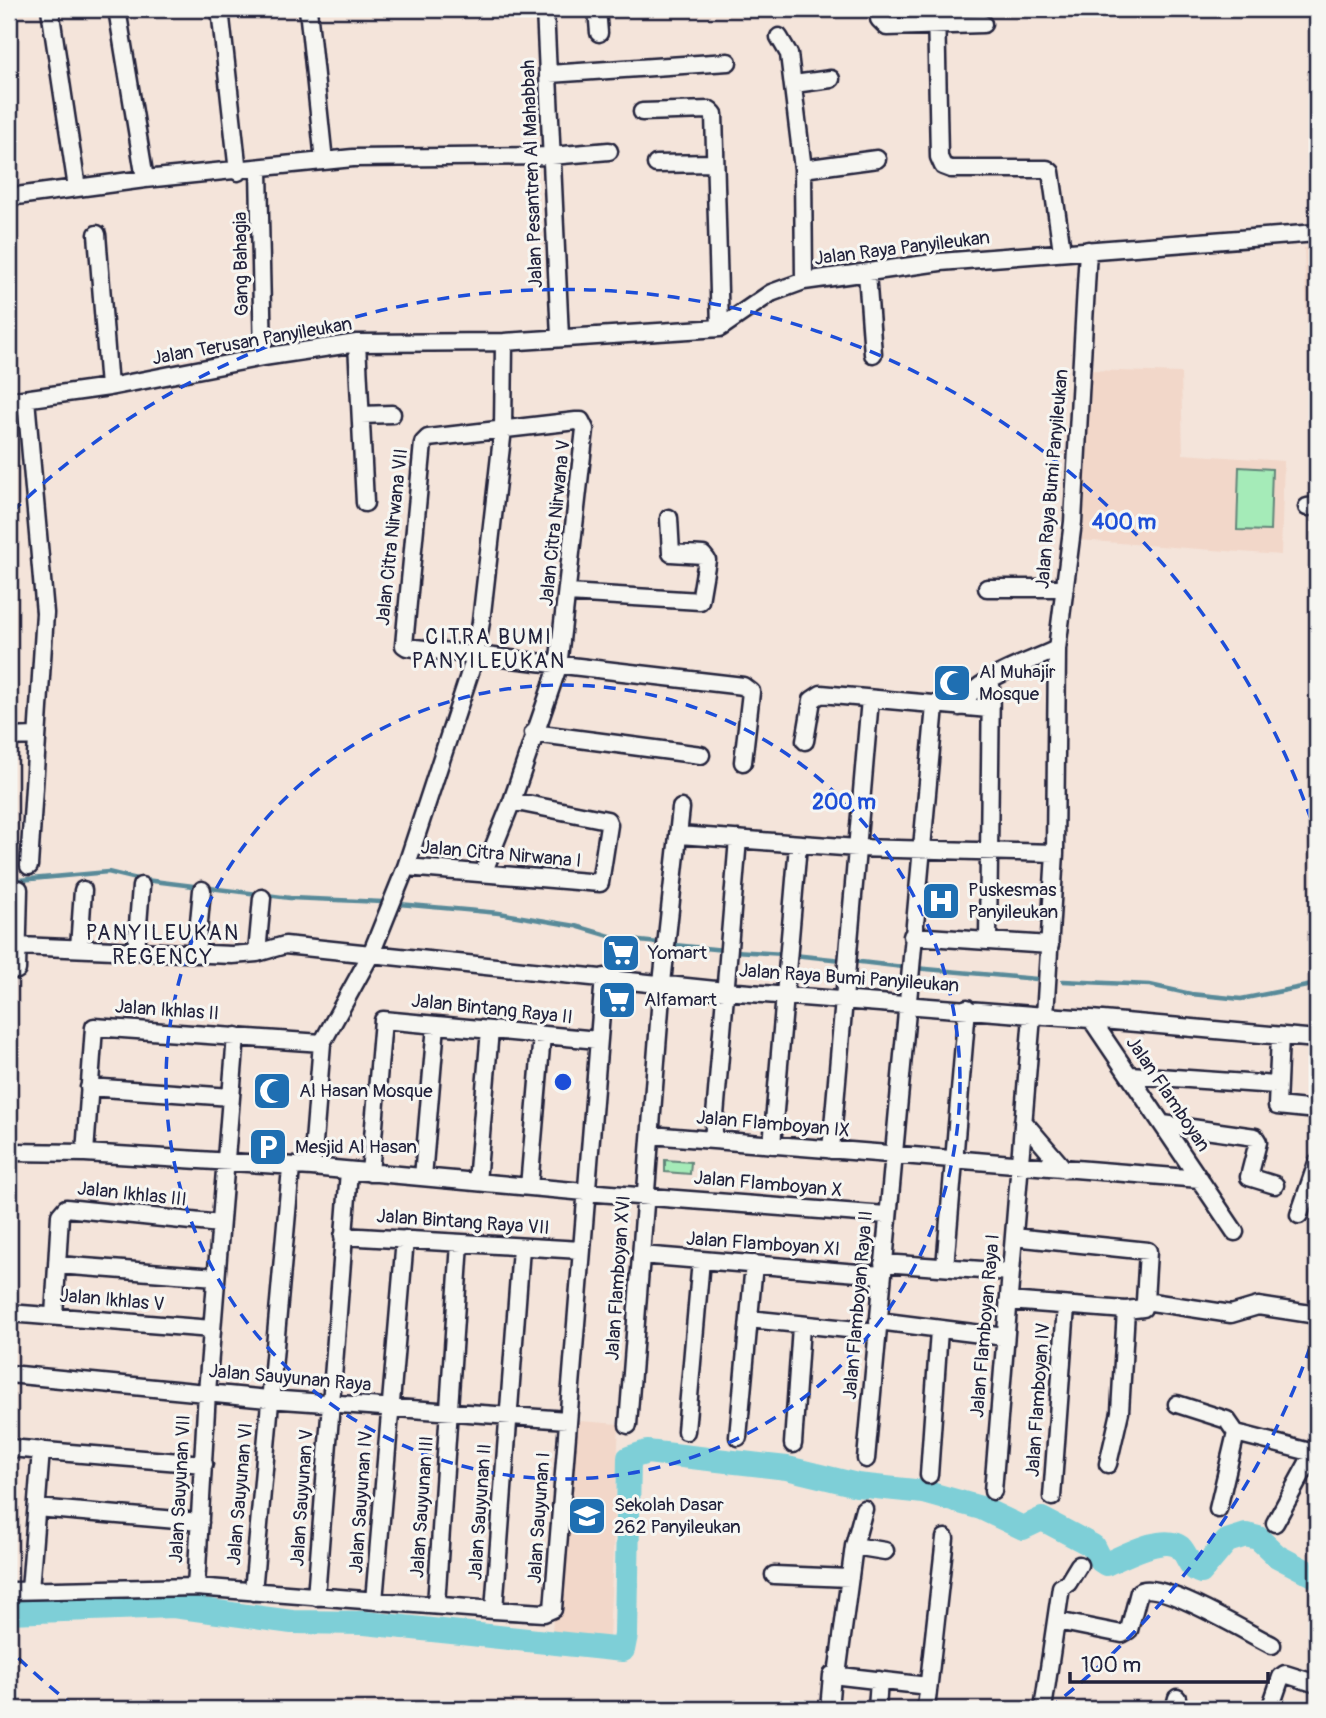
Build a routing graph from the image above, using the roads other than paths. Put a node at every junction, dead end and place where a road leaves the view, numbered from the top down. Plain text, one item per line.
1 (50, 9) edge
2 (117, 9) edge
3 (220, 9) edge
4 (308, 9) edge
5 (545, 9) edge
6 (597, 9) edge
7 (879, 9) edge
8 (936, 9) edge
9 (983, 24) dead end
10 (936, 27) junction
11 (600, 33) dead end
12 (779, 37) dead end
13 (728, 62) dead end
14 (549, 74) junction
15 (831, 79) dead end
16 (794, 84) junction
17 (642, 112) dead end
18 (609, 151) dead end
19 (551, 156) junction
20 (877, 159) dead end
21 (324, 161) junction
22 (714, 163) junction
23 (656, 164) dead end
24 (803, 169) junction
25 (259, 170) junction
26 (238, 172) junction
27 (145, 179) junction
28 (76, 188) junction
29 (9, 197) edge
30 (1317, 233) edge
31 (97, 234) dead end
32 (1088, 250) junction
33 (1062, 251) junction
34 (867, 273) junction
35 (804, 281) junction
36 (720, 328) junction
37 (560, 337) junction
38 (504, 342) junction
39 (357, 343) junction
40 (873, 354) dead end
41 (263, 357) junction
42 (109, 387) junction
43 (26, 399) junction
44 (9, 401) edge
45 (392, 414) dead end
46 (361, 415) junction
47 (503, 429) junction
48 (365, 503) dead end
49 (669, 518) dead end
50 (987, 588) dead end
51 (1065, 588) junction
52 (568, 593) junction
53 (1057, 649) junction
54 (475, 656) junction
55 (558, 667) junction
56 (991, 680) junction
57 (870, 699) junction
58 (935, 706) junction
59 (959, 707) junction
60 (989, 709) junction
61 (533, 733) junction
62 (9, 737) edge
63 (35, 737) junction
64 (805, 741) dead end
65 (701, 755) dead end
66 (743, 762) dead end
67 (512, 801) junction
68 (681, 808) dead end
69 (679, 835) junction
70 (738, 839) junction
71 (798, 845) junction
72 (857, 848) junction
73 (921, 849) junction
74 (989, 853) junction
75 (1055, 853) junction
76 (29, 866) dead end
77 (406, 867) junction
78 (484, 871) junction
79 (141, 886) dead end
80 (19, 888) dead end
81 (83, 890) dead end
82 (202, 890) dead end
83 (262, 898) dead end
84 (912, 936) junction
85 (988, 941) junction
86 (1050, 945) junction
87 (19, 946) junction
88 (79, 948) junction
89 (136, 951) junction
90 (257, 953) junction
91 (196, 954) junction
92 (371, 954) junction
93 (17, 970) dead end
94 (604, 977) junction
95 (662, 983) junction
96 (726, 991) junction
97 (786, 995) junction
98 (843, 999) junction
99 (905, 1003) junction
100 (967, 1008) junction
101 (1039, 1016) junction
102 (1091, 1019) junction
103 (436, 1025) junction
104 (490, 1030) junction
105 (542, 1035) junction
106 (236, 1036) junction
107 (1280, 1036) junction
108 (1317, 1039) edge
109 (598, 1040) junction
110 (321, 1043) junction
111 (1130, 1075) junction
112 (1276, 1085) junction
113 (89, 1087) junction
114 (231, 1097) junction
115 (1317, 1110) edge
116 (1023, 1121) junction
117 (1163, 1124) junction
118 (651, 1135) junction
119 (713, 1140) junction
120 (772, 1145) junction
121 (831, 1150) junction
122 (9, 1152) edge
123 (85, 1153) junction
124 (891, 1155) junction
125 (954, 1160) junction
126 (225, 1162) junction
127 (1317, 1163) edge
128 (1019, 1165) junction
129 (312, 1167) junction
130 (291, 1168) junction
131 (1064, 1169) junction
132 (349, 1171) junction
133 (370, 1172) junction
134 (423, 1177) junction
135 (1200, 1179) junction
136 (477, 1182) junction
137 (1275, 1185) dead end
138 (529, 1187) junction
139 (585, 1192) junction
140 (646, 1195) junction
141 (886, 1215) junction
142 (1299, 1215) dead end
143 (220, 1224) junction
144 (1235, 1232) dead end
145 (343, 1236) junction
146 (1014, 1237) junction
147 (405, 1239) junction
148 (460, 1243) junction
149 (521, 1248) junction
150 (581, 1250) junction
151 (641, 1255) junction
152 (701, 1260) junction
153 (754, 1264) junction
154 (58, 1265) junction
155 (946, 1267) junction
156 (883, 1269) junction
157 (1010, 1272) junction
158 (216, 1277) junction
159 (1008, 1301) junction
160 (1145, 1301) junction
161 (1066, 1307) junction
162 (1126, 1310) junction
163 (9, 1313) edge
164 (1317, 1315) edge
165 (54, 1317) junction
166 (749, 1319) junction
167 (801, 1326) junction
168 (878, 1326) junction
169 (212, 1329) junction
170 (939, 1330) junction
171 (1005, 1337) junction
172 (9, 1374) edge
173 (207, 1392) junction
174 (268, 1399) junction
175 (331, 1403) junction
176 (1177, 1404) dead end
177 (389, 1407) junction
178 (450, 1412) junction
179 (508, 1417) junction
180 (567, 1420) junction
181 (628, 1425) dead end
182 (686, 1431) dead end
183 (1236, 1433) junction
184 (738, 1437) dead end
185 (793, 1444) dead end
186 (9, 1448) edge
187 (1316, 1449) edge
188 (41, 1450) junction
189 (866, 1459) dead end
190 (204, 1464) junction
191 (1108, 1464) dead end
192 (929, 1475) dead end
193 (993, 1491) dead end
194 (1052, 1497) dead end
195 (37, 1508) junction
196 (864, 1509) dead end
197 (1218, 1509) dead end
198 (200, 1522) junction
199 (1275, 1523) dead end
200 (945, 1538) dead end
201 (854, 1546) junction
202 (885, 1551) dead end
203 (1079, 1565) dead end
204 (774, 1575) dead end
205 (850, 1578) junction
206 (195, 1587) junction
207 (30, 1590) junction
208 (9, 1591) edge
209 (253, 1592) junction
210 (316, 1597) junction
211 (374, 1601) junction
212 (436, 1605) junction
213 (494, 1610) junction
214 (1057, 1621) junction
215 (1272, 1644) dead end
216 (837, 1675) junction
217 (879, 1680) junction
218 (1317, 1684) edge
219 (928, 1686) junction
220 (829, 1709) edge
221 (877, 1709) edge
222 (926, 1709) edge
223 (1043, 1709) edge
224 (1270, 1709) edge

1 - 28 street
2 - 27 street
3 - 26 street
4 - 21 street
5 - 14 street, Jalan Pesantren Al Mahabbah
6 - 11 street
7 - 10 street
8 - 10 street
9 - 10 street
10 - 33 street
12 - 16 street
13 - 14 street
14 - 19 street, Jalan Pesantren Al Mahabbah
15 - 16 street
16 - 24 street
17 - 22 street
18 - 19 street
19 - 21 street
19 - 37 street, Jalan Pesantren Al Mahabbah
20 - 24 street
21 - 25 street
22 - 23 street
22 - 36 street
24 - 35 street
25 - 26 street
25 - 41 street, Gang Bahagia
26 - 27 street
27 - 28 street
28 - 29 street
30 - 32 street, Jalan Raya Panyileukan
31 - 42 street
32 - 33 street, Jalan Raya Panyileukan
32 - 51 street, Jalan Raya Bumi Panyileukan
33 - 34 street, Jalan Raya Panyileukan
34 - 35 street, Jalan Raya Panyileukan
34 - 40 street
35 - 36 street, Jalan Raya Panyileukan
36 - 37 street
37 - 38 street
38 - 39 street, Jalan Terusan Panyileukan
38 - 47 street
39 - 41 street, Jalan Terusan Panyileukan
39 - 46 street
41 - 42 street, Jalan Terusan Panyileukan
42 - 43 street, Jalan Terusan Panyileukan
43 - 44 street, Jalan Terusan Panyileukan
43 - 63 street
45 - 46 street
46 - 48 street
47 - 52 street, Jalan Citra Nirwana V
47 - 54 street
47 - 54 street, Jalan Citra Nirwana VII
49 - 52 street
50 - 51 street
51 - 53 street, Jalan Raya Bumi Panyileukan
52 - 55 street, Jalan Citra Nirwana V
53 - 56 street
53 - 75 street, Jalan Raya Bumi Panyileukan
54 - 55 street, Jalan Citra Nirwana VII
54 - 77 street
55 - 61 street, Jalan Citra Nirwana V
55 - 66 street, Jalan Citra Nirwana VII
56 - 59 street
56 - 60 street
57 - 58 street
57 - 64 street
57 - 72 street
58 - 59 street
58 - 73 street, Jalan Flamboyan Raya II
59 - 60 street
60 - 74 street
61 - 65 street
61 - 67 street, Jalan Citra Nirwana V
62 - 63 street
63 - 76 street
67 - 78 street, Jalan Citra Nirwana V
67 - 78 street, Jalan Citra Nirwana I
68 - 69 street, Jalan Flamboyan XVI
69 - 70 street
69 - 95 street, Jalan Flamboyan XVI
70 - 71 street
70 - 96 street
71 - 72 street
71 - 97 street
72 - 73 street
72 - 98 street
73 - 74 street
73 - 84 street, Jalan Flamboyan Raya II
74 - 75 street
74 - 85 street
75 - 86 street, Jalan Raya Bumi Panyileukan
77 - 78 street, Jalan Citra Nirwana I
77 - 92 street
79 - 89 street
80 - 87 street
81 - 88 street
82 - 91 street
83 - 90 street
84 - 85 street
84 - 99 street, Jalan Flamboyan Raya II
85 - 86 street
86 - 101 street, Jalan Raya Bumi Panyileukan
87 - 88 street, Jalan Raya Bumi Panyileukan
87 - 93 street
88 - 89 street, Jalan Raya Bumi Panyileukan
89 - 91 street, Jalan Raya Bumi Panyileukan
90 - 91 street, Jalan Raya Bumi Panyileukan
90 - 92 street, Jalan Raya Bumi Panyileukan
92 - 94 street, Jalan Raya Bumi Panyileukan
92 - 110 street
94 - 95 street, Jalan Raya Bumi Panyileukan
94 - 109 street
95 - 96 street, Jalan Raya Bumi Panyileukan
95 - 118 street, Jalan Flamboyan XVI
96 - 97 street, Jalan Raya Bumi Panyileukan
96 - 119 street
97 - 98 street, Jalan Raya Bumi Panyileukan
97 - 120 street
98 - 99 street, Jalan Raya Bumi Panyileukan
98 - 121 street
99 - 100 street, Jalan Raya Bumi Panyileukan
99 - 124 street, Jalan Flamboyan Raya II
100 - 101 street, Jalan Raya Bumi Panyileukan
100 - 125 street
101 - 102 street
101 - 116 street, Jalan Flamboyan Raya I
102 - 107 street
102 - 111 street, Jalan Flamboyan
103 - 104 street, Jalan Bintang Raya II
103 - 133 street, Jalan Bintang Raya II
103 - 134 street
104 - 105 street, Jalan Bintang Raya II
104 - 136 street
105 - 109 street, Jalan Bintang Raya II
105 - 138 street
106 - 110 street, Jalan Ikhlas II
106 - 113 street, Jalan Ikhlas II
106 - 114 street, Jalan Sauyunan VII
107 - 108 street
107 - 112 street
109 - 139 street
110 - 129 street
111 - 112 street
111 - 117 street, Jalan Flamboyan
112 - 115 street
113 - 114 street
113 - 123 street, Jalan Ikhlas II
114 - 126 street, Jalan Sauyunan VII
116 - 128 street, Jalan Flamboyan Raya I
116 - 131 street
117 - 135 street, Jalan Flamboyan
117 - 137 street
118 - 119 street, Jalan Flamboyan IX
118 - 140 street, Jalan Flamboyan XVI
119 - 120 street, Jalan Flamboyan IX
120 - 121 street, Jalan Flamboyan IX
121 - 124 street, Jalan Flamboyan IX
122 - 123 street
123 - 126 street
124 - 125 street, Jalan Flamboyan IX
124 - 141 street, Jalan Flamboyan Raya II
125 - 128 street, Jalan Flamboyan IX
125 - 155 street
126 - 130 street
126 - 143 street, Jalan Sauyunan VII
127 - 142 street
128 - 131 street, Jalan Flamboyan IX
128 - 146 street, Jalan Flamboyan Raya I
129 - 130 street
129 - 132 street, Jalan Flamboyan X
130 - 174 street, Jalan Sauyunan VI
131 - 135 street, Jalan Flamboyan IX
132 - 133 street, Jalan Flamboyan X
132 - 145 street, Jalan Sauyunan V
133 - 134 street, Jalan Flamboyan X
134 - 136 street, Jalan Flamboyan X
135 - 144 street, Jalan Flamboyan
136 - 138 street, Jalan Flamboyan X
138 - 139 street, Jalan Flamboyan X
139 - 140 street, Jalan Flamboyan X
139 - 150 street
140 - 141 street, Jalan Flamboyan X
140 - 151 street, Jalan Flamboyan XVI
141 - 156 street, Jalan Flamboyan Raya II
143 - 154 street, Jalan Ikhlas III
143 - 158 street, Jalan Sauyunan VII
145 - 147 street, Jalan Bintang Raya VII
145 - 175 street, Jalan Sauyunan V
146 - 157 street, Jalan Flamboyan Raya I
146 - 160 street
147 - 148 street, Jalan Bintang Raya VII
147 - 177 street, Jalan Sauyunan IV
148 - 149 street, Jalan Bintang Raya VII
148 - 178 street, Jalan Sauyunan III
149 - 150 street, Jalan Bintang Raya VII
149 - 179 street, Jalan Sauyunan II
150 - 180 street
151 - 152 street, Jalan Flamboyan XI
151 - 181 street, Jalan Flamboyan XVI
152 - 153 street, Jalan Flamboyan XI
152 - 182 street
153 - 156 street, Jalan Flamboyan XI
153 - 166 street
154 - 158 street
154 - 165 street, Jalan Ikhlas III
155 - 156 street, Jalan Flamboyan XI
155 - 157 street, Jalan Flamboyan XI
156 - 168 street, Jalan Flamboyan Raya II
157 - 159 street, Jalan Flamboyan Raya I
158 - 169 street, Jalan Sauyunan VII
159 - 161 street
159 - 171 street, Jalan Flamboyan Raya I
160 - 162 street
160 - 164 street
161 - 162 street
161 - 194 street, Jalan Flamboyan IV
162 - 191 street
163 - 165 street, Jalan Ikhlas V
165 - 169 street, Jalan Ikhlas V
166 - 167 street
166 - 184 street
167 - 168 street
167 - 185 street
168 - 170 street
168 - 189 street, Jalan Flamboyan Raya II
169 - 173 street, Jalan Sauyunan VII
170 - 171 street
170 - 192 street
171 - 193 street, Jalan Flamboyan Raya I
172 - 173 street, Jalan Sauyunan Raya
173 - 174 street, Jalan Sauyunan Raya
173 - 190 street, Jalan Sauyunan VII
174 - 175 street, Jalan Sauyunan Raya
174 - 209 street, Jalan Sauyunan VI
175 - 177 street, Jalan Sauyunan Raya
175 - 210 street, Jalan Sauyunan V
176 - 183 street
177 - 178 street, Jalan Sauyunan Raya
177 - 211 street, Jalan Sauyunan IV
178 - 179 street, Jalan Sauyunan Raya
178 - 212 street, Jalan Sauyunan III
179 - 180 street, Jalan Sauyunan Raya
179 - 213 street, Jalan Sauyunan II
180 - 213 street, Jalan Sauyunan I
183 - 187 street
183 - 197 street
186 - 188 street
187 - 199 street
188 - 190 street
188 - 195 street
190 - 198 street, Jalan Sauyunan VII
195 - 198 street
195 - 207 street
196 - 201 street
198 - 206 street, Jalan Sauyunan VII
200 - 219 street
201 - 202 street
201 - 205 street
203 - 214 street
204 - 205 street
205 - 216 street
206 - 207 street
206 - 209 street
207 - 208 street
209 - 210 street
210 - 211 street
211 - 212 street
212 - 213 street
214 - 215 street
214 - 223 street
216 - 217 street
216 - 220 street
217 - 219 street
217 - 221 street
218 - 224 street
219 - 222 street

